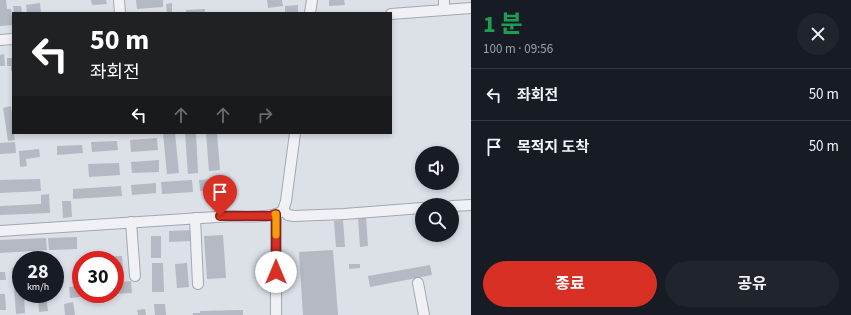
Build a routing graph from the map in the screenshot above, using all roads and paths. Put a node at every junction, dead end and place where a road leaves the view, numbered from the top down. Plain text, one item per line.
1 (119, 0) edge
2 (312, 0) edge
3 (444, 5) edge
4 (471, 8) edge
5 (120, 12) edge
6 (310, 12) edge
7 (392, 14) edge
8 (12, 39) edge
9 (0, 40) edge
10 (295, 134) edge
11 (471, 205) edge
12 (459, 206) edge
13 (415, 209) edge
14 (280, 212) junction
15 (195, 218) junction
16 (131, 222) junction
17 (0, 231) edge
18 (135, 276) dead end
19 (418, 283) dead end
20 (198, 284) dead end
21 (276, 315) edge
22 (424, 315) edge

1 - 5 street
2 - 6 street
3 - 4 street
3 - 7 street
8 - 9 street
10 - 14 street
11 - 12 street
13 - 14 street
14 - 15 street
14 - 21 street
15 - 16 street
15 - 20 street
16 - 17 street
16 - 18 street
19 - 22 street

